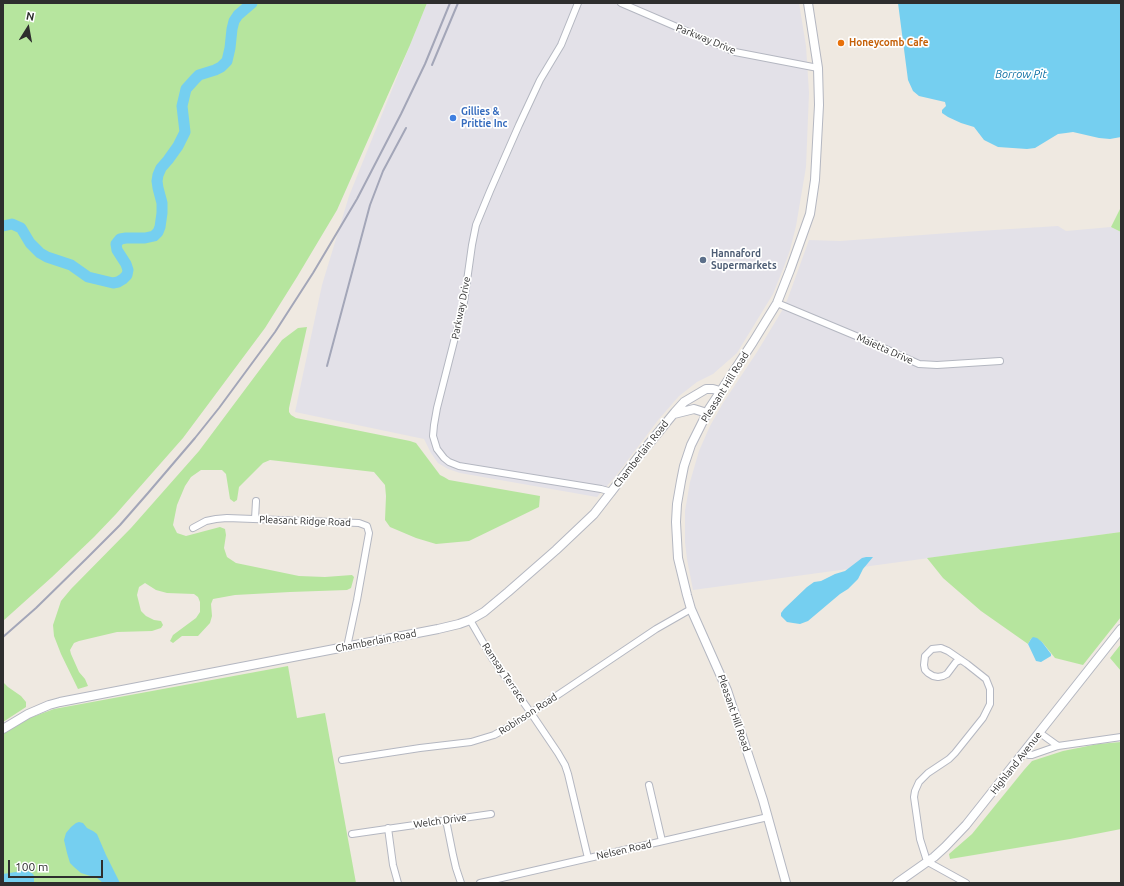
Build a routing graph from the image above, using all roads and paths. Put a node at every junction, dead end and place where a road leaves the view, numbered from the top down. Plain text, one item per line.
1 (578, 3) edge
2 (621, 3) edge
3 (808, 3) edge
4 (818, 68) junction
5 (777, 303) junction
6 (1000, 360) dead end
7 (720, 391) junction
8 (707, 413) junction
9 (672, 415) junction
10 (612, 492) junction
11 (256, 501) dead end
12 (255, 519) junction
13 (193, 528) dead end
14 (691, 609) junction
15 (470, 620) junction
16 (1121, 629) edge
17 (347, 647) junction
18 (961, 660) junction
19 (531, 713) junction
20 (3, 730) edge
21 (1040, 733) junction
22 (1121, 737) edge
23 (1058, 746) junction
24 (1024, 753) junction
25 (342, 760) dead end
26 (649, 785) dead end
27 (492, 814) dead end
28 (768, 816) junction
29 (446, 820) junction
30 (388, 828) junction
31 (352, 834) dead end
32 (662, 841) junction
33 (588, 858) junction
34 (928, 862) junction
35 (398, 883) edge
36 (462, 883) edge
37 (480, 883) edge
38 (786, 883) edge
39 (897, 883) edge
40 (966, 883) edge

1 - 10 street, Parkway Drive
2 - 4 street, Parkway Drive
3 - 4 street, Pleasant Hill Road
4 - 5 street, Pleasant Hill Road
5 - 6 street, Maietta Drive
5 - 7 street, Pleasant Hill Road
7 - 8 street, Pleasant Hill Road
7 - 9 street, Chamberlain Road
8 - 9 street, Chamberlain Road
8 - 14 street, Pleasant Hill Road
9 - 10 street, Chamberlain Road
10 - 15 street, Chamberlain Road
11 - 12 street
12 - 13 street, Pleasant Ridge Road
12 - 17 street, Pleasant Ridge Road
14 - 19 street, Robinson Road
14 - 28 street, Pleasant Hill Road
15 - 17 street, Chamberlain Road
15 - 19 street, Ramsay Terrace
16 - 21 street, Highland Avenue
17 - 20 street, Chamberlain Road
18 - 18 street
18 - 34 street
19 - 25 street, Robinson Road
19 - 33 street, Ramsay Terrace
21 - 23 street
21 - 24 street, Highland Avenue
22 - 23 street
23 - 24 street
24 - 34 street, Highland Avenue
26 - 32 street
27 - 29 street, Welch Drive
28 - 32 street, Nelsen Road
28 - 38 street, Pleasant Hill Road
29 - 30 street, Welch Drive
29 - 36 street
30 - 31 street, Welch Drive
30 - 35 street
32 - 33 street, Nelsen Road
33 - 37 street, Nelsen Road
34 - 39 street, Highland Avenue
34 - 40 street

